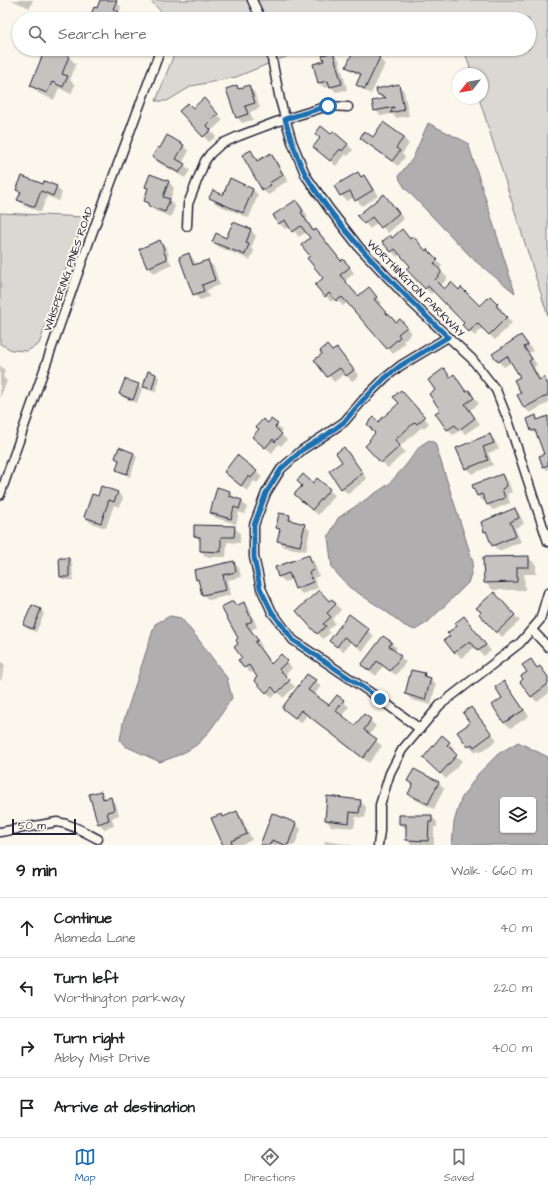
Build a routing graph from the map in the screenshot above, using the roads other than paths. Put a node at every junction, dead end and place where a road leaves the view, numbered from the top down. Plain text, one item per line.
1 (252, 0) edge
2 (258, 12) edge
3 (158, 56) edge
4 (272, 56) edge
5 (348, 107) dead end
6 (285, 119) junction
7 (187, 226) dead end
8 (448, 337) junction
9 (0, 495) edge
10 (548, 542) edge
11 (548, 593) edge
12 (532, 630) junction
13 (548, 647) edge
14 (420, 729) junction
15 (1, 835) edge
16 (98, 840) dead end
17 (378, 845) edge

1 - 2 street
3 - 9 street, WHISPERING PINES ROAD
4 - 6 street, WORTHINGTON PARKWAY
5 - 6 street
6 - 7 street
6 - 8 street, WORTHINGTON PARKWAY
8 - 10 street, WORTHINGTON PARKWAY
8 - 14 street
11 - 12 street
12 - 13 street
12 - 14 street
14 - 17 street
15 - 16 street

